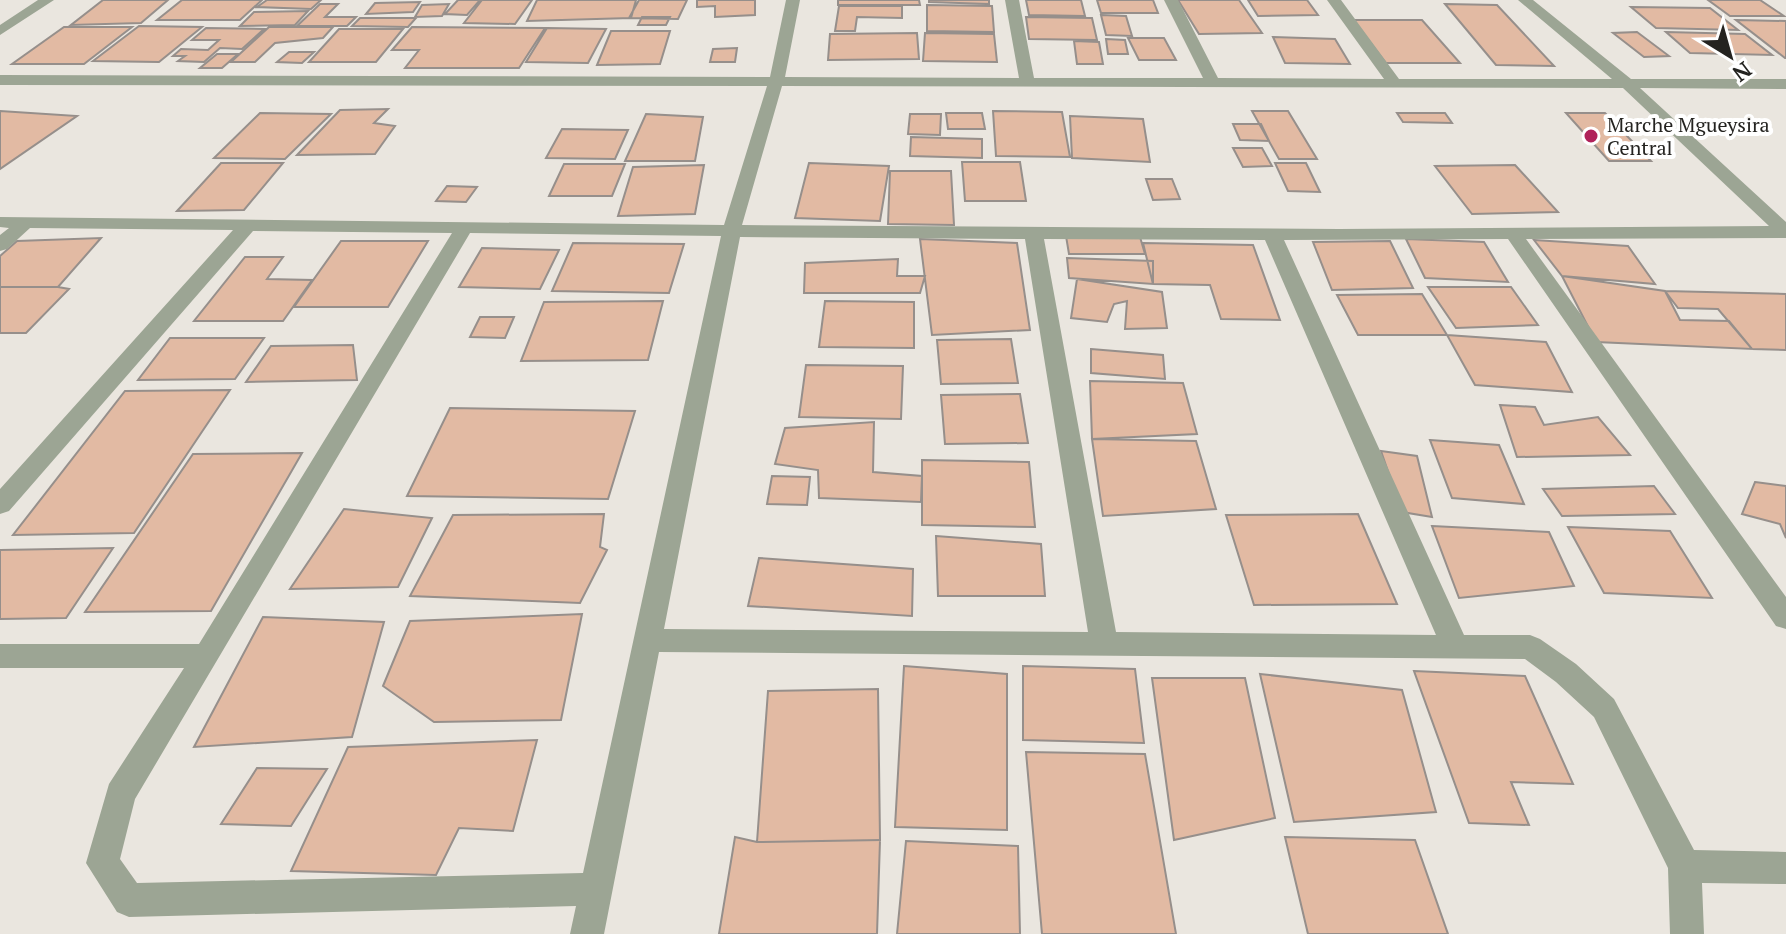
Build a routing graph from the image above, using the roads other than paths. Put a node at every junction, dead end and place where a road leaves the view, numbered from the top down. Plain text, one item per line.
1 (47, 0) edge
2 (793, 0) edge
3 (1012, 0) edge
4 (1171, 0) edge
5 (1334, 0) edge
6 (1525, 0) edge
7 (0, 31) edge
8 (777, 79) junction
9 (0, 80) edge
10 (1027, 83) junction
11 (1213, 83) junction
12 (1395, 83) junction
13 (1626, 83) junction
14 (1786, 84) edge
15 (0, 222) edge
16 (26, 222) junction
17 (248, 225) junction
18 (465, 227) junction
19 (1786, 231) edge
20 (1033, 232) junction
21 (731, 233) junction
22 (1272, 234) junction
23 (1514, 235) junction
24 (0, 245) edge
25 (0, 505) edge
26 (1786, 618) edge
27 (650, 640) junction
28 (1104, 642) junction
29 (1454, 644) junction
30 (0, 656) edge
31 (207, 656) junction
32 (1685, 866) junction
33 (1786, 868) edge
34 (597, 889) junction
35 (587, 934) edge
36 (1687, 934) edge

1 - 7 street
2 - 8 street
3 - 10 street
4 - 11 street
5 - 12 street
6 - 13 street
8 - 9 street
8 - 10 street
8 - 21 street
10 - 11 street
11 - 12 street
12 - 13 street
13 - 14 street
13 - 19 street
15 - 16 street
16 - 17 street
16 - 24 street
17 - 18 street
17 - 25 street
18 - 21 street
18 - 31 street
19 - 23 street
20 - 21 street
20 - 22 street
20 - 28 street
21 - 27 street
22 - 23 street
22 - 29 street
23 - 26 street
27 - 28 street
27 - 34 street
28 - 29 street
29 - 32 street
30 - 31 street
31 - 34 street
32 - 33 street
32 - 36 street
34 - 35 street

